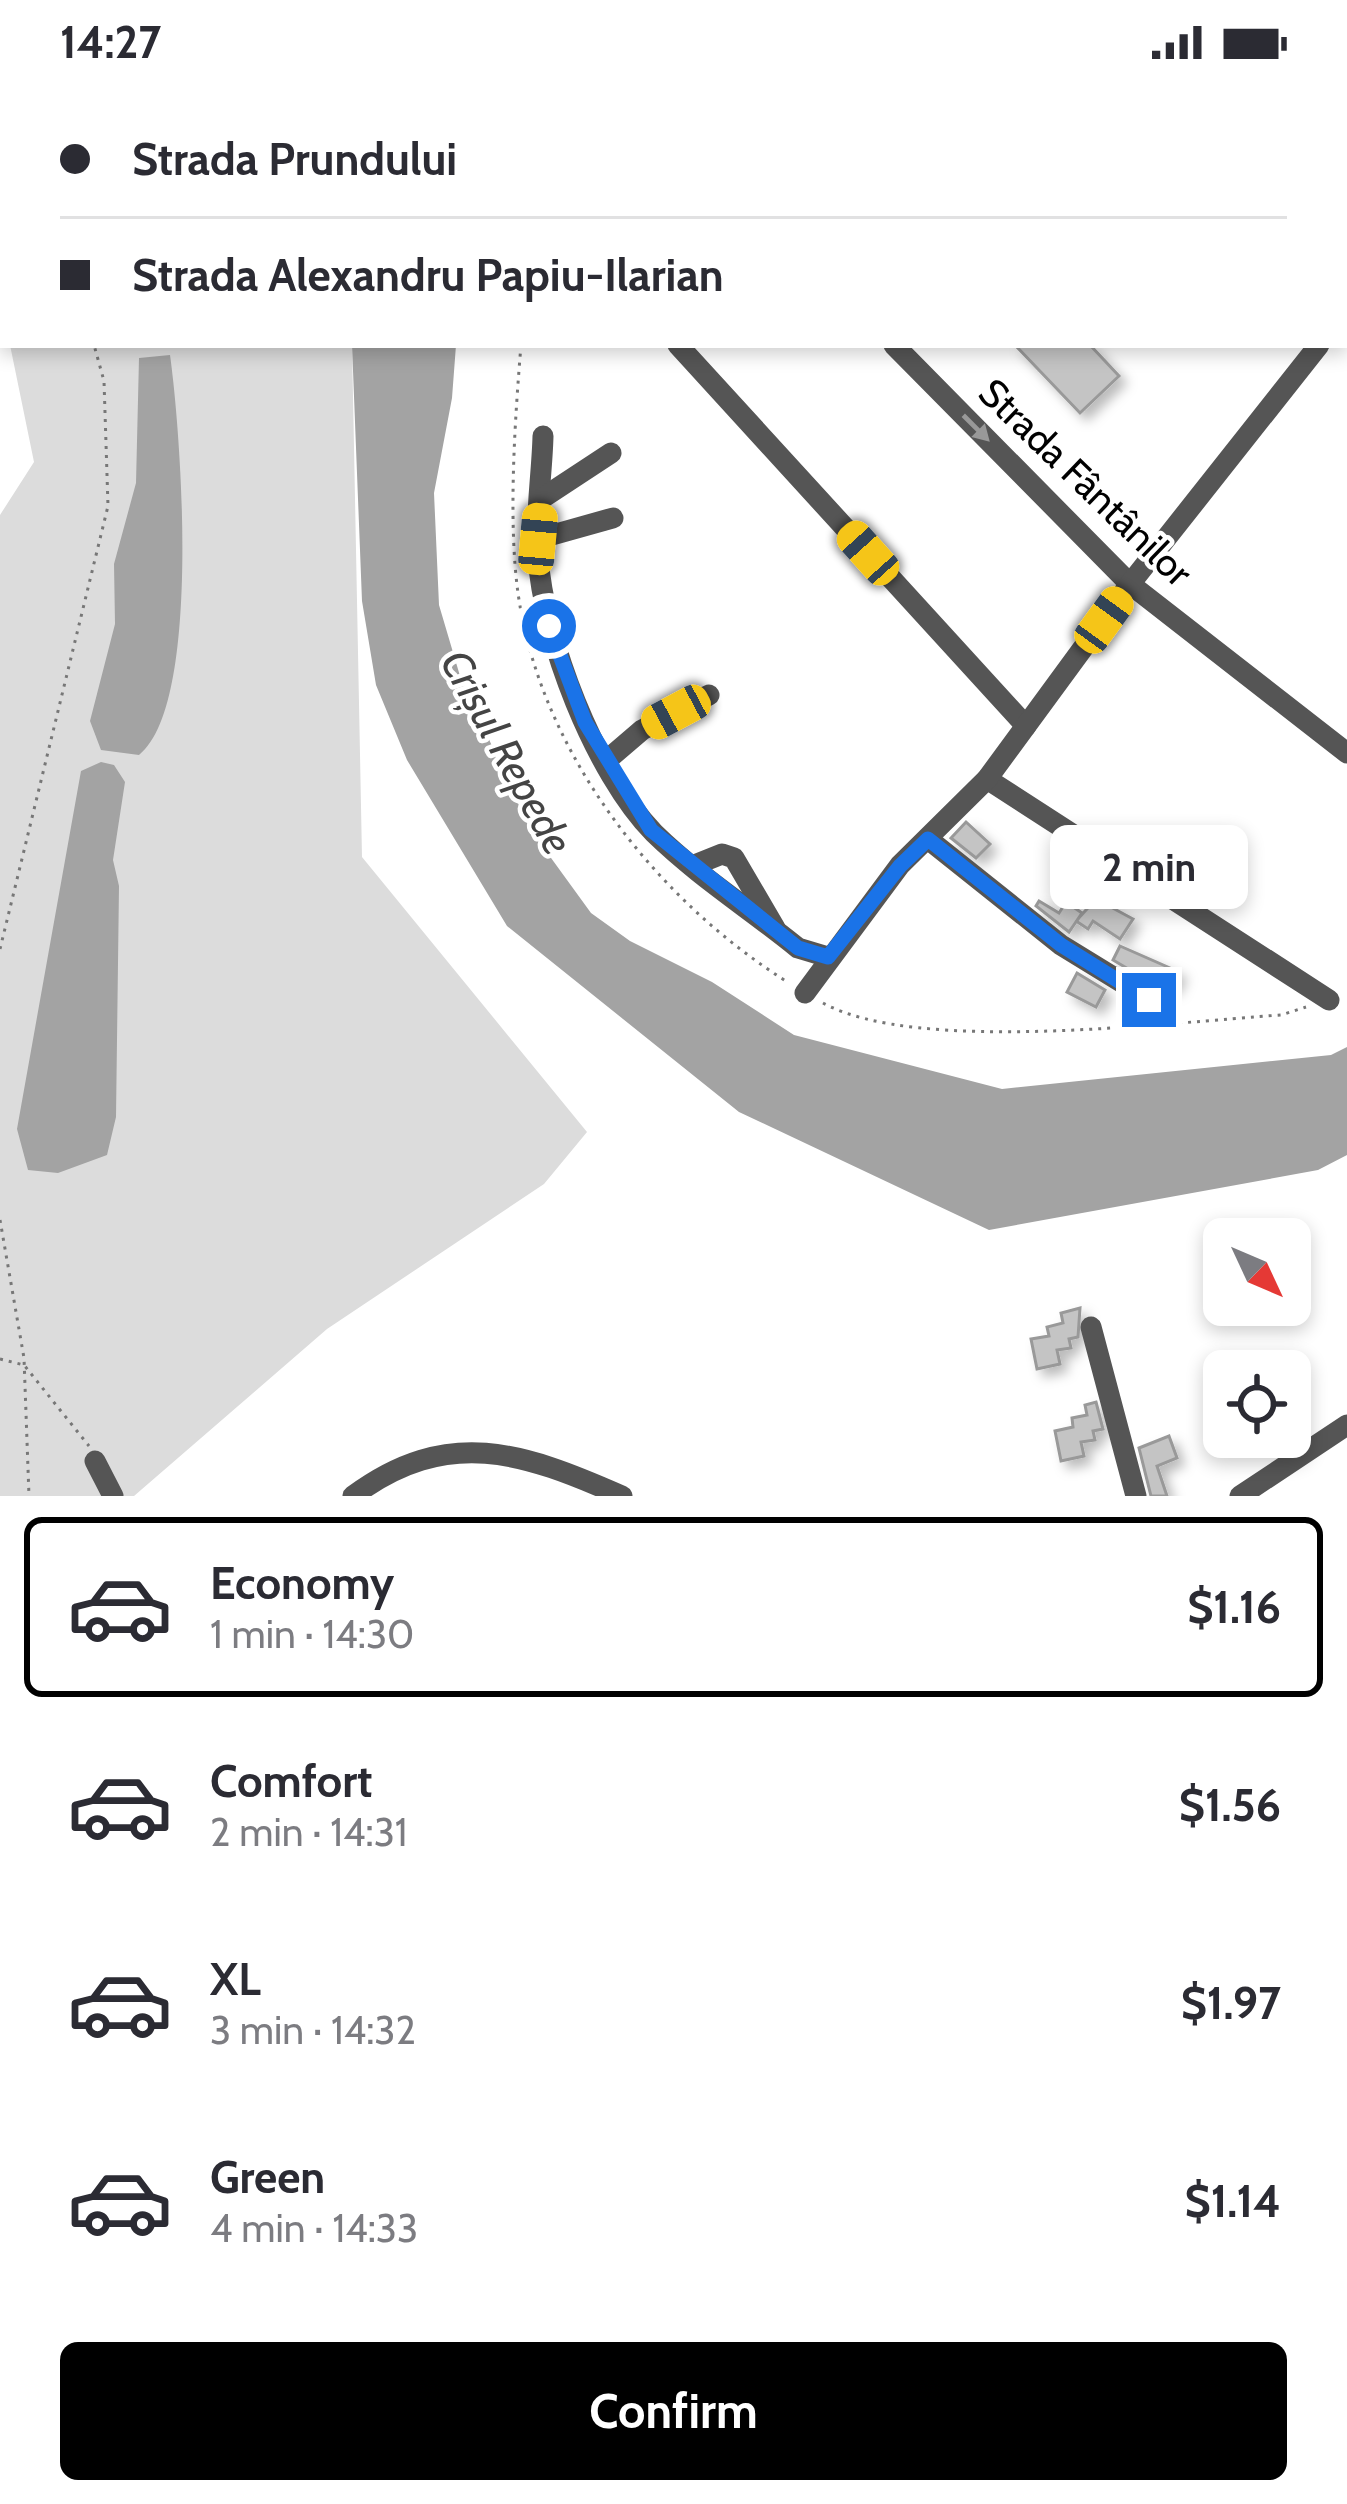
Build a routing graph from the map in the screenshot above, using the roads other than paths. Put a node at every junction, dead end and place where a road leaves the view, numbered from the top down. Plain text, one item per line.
1 (681, 348) edge
2 (897, 348) edge
3 (1317, 348) edge
4 (543, 436) dead end
5 (611, 453) dead end
6 (542, 499) junction
7 (613, 518) dead end
8 (538, 539) junction
9 (1130, 584) junction
10 (709, 695) dead end
11 (1026, 726) junction
12 (1347, 753) edge
13 (607, 760) junction
14 (987, 779) junction
15 (928, 839) junction
16 (692, 866) junction
17 (775, 929) junction
18 (828, 957) junction
19 (805, 993) road end
20 (1149, 1000) dead end
21 (1330, 1000) road end
22 (1091, 1328) dead end
23 (1347, 1425) edge
24 (95, 1461) road end
25 (113, 1496) edge
26 (353, 1496) edge
27 (622, 1496) edge
28 (1136, 1496) edge
29 (1240, 1496) edge

1 - 11 street
2 -> 9 street, Strada Fântânilor
3 - 9 street
4 - 6 street
5 - 6 street
6 - 8 street
7 - 8 street
8 - 13 street
9 - 11 street
9 - 12 street, Strada Fântânilor
10 - 13 street
11 - 14 street
13 - 16 street
14 - 15 street
14 - 21 street
15 - 18 street
15 - 20 street
16 - 17 street
16 - 17 street
17 - 18 street
18 - 19 street
22 - 28 street
23 - 29 street
24 - 25 street
26 - 27 street

